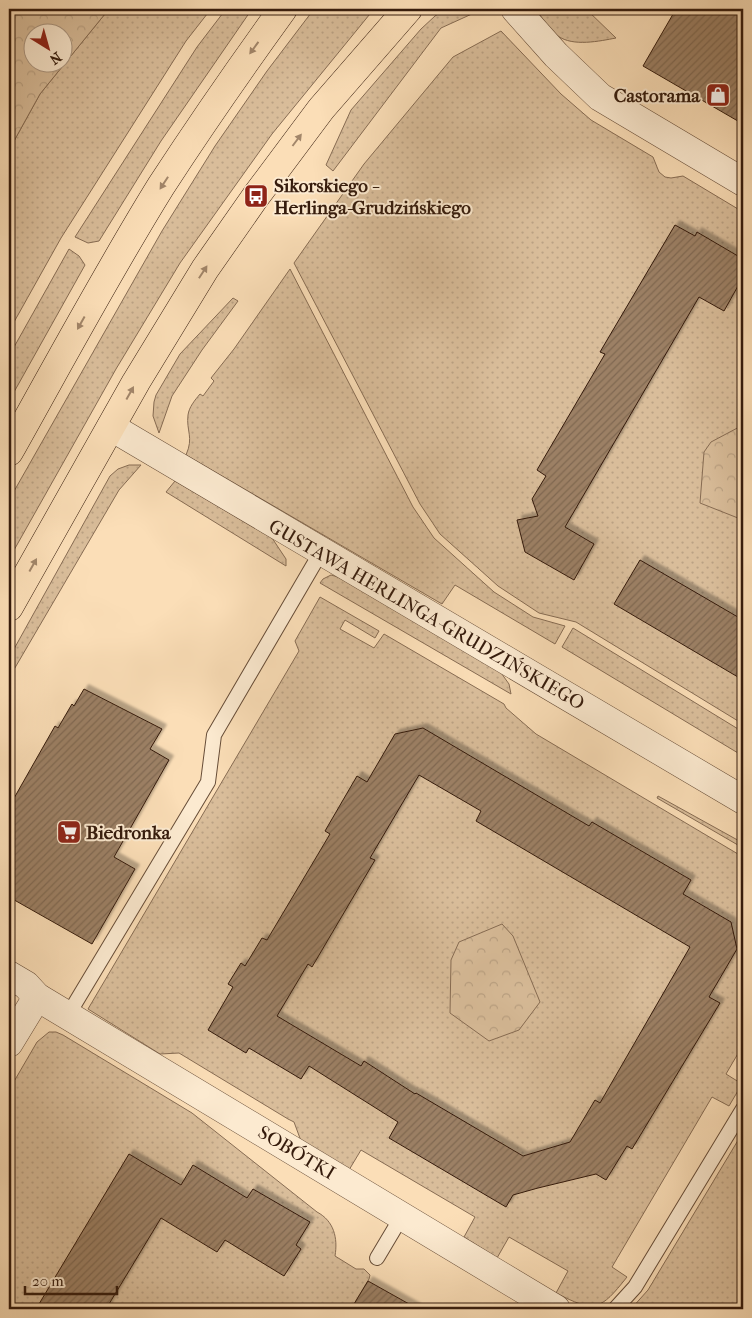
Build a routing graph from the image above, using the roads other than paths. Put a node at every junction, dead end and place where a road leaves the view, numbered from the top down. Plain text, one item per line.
1 (283, 9) edge
2 (408, 9) edge
3 (515, 9) edge
4 (743, 182) edge
5 (111, 427) junction
6 (9, 452) edge
7 (321, 552) junction
8 (9, 607) edge
9 (743, 800) edge
10 (9, 975) edge
11 (37, 997) junction
12 (68, 1015) junction
13 (9, 1044) edge
14 (743, 1109) edge
15 (402, 1216) junction
16 (377, 1258) dead end
17 (556, 1309) edge
18 (614, 1309) edge

1 -> 6 main road
5 -> 2 main road
3 - 4 street
5 - 7 street, GUSTAWA HERLINGA-GRUDZIŃSKIEGO
8 -> 5 main road
7 - 9 street, GUSTAWA HERLINGA-GRUDZIŃSKIEGO
7 - 12 lane
10 - 11 street, SOBÓTKI
11 - 12 street, SOBÓTKI
11 - 13 street
12 - 15 street, SOBÓTKI
14 - 18 lane
15 - 16 lane
15 - 17 street, SOBÓTKI

